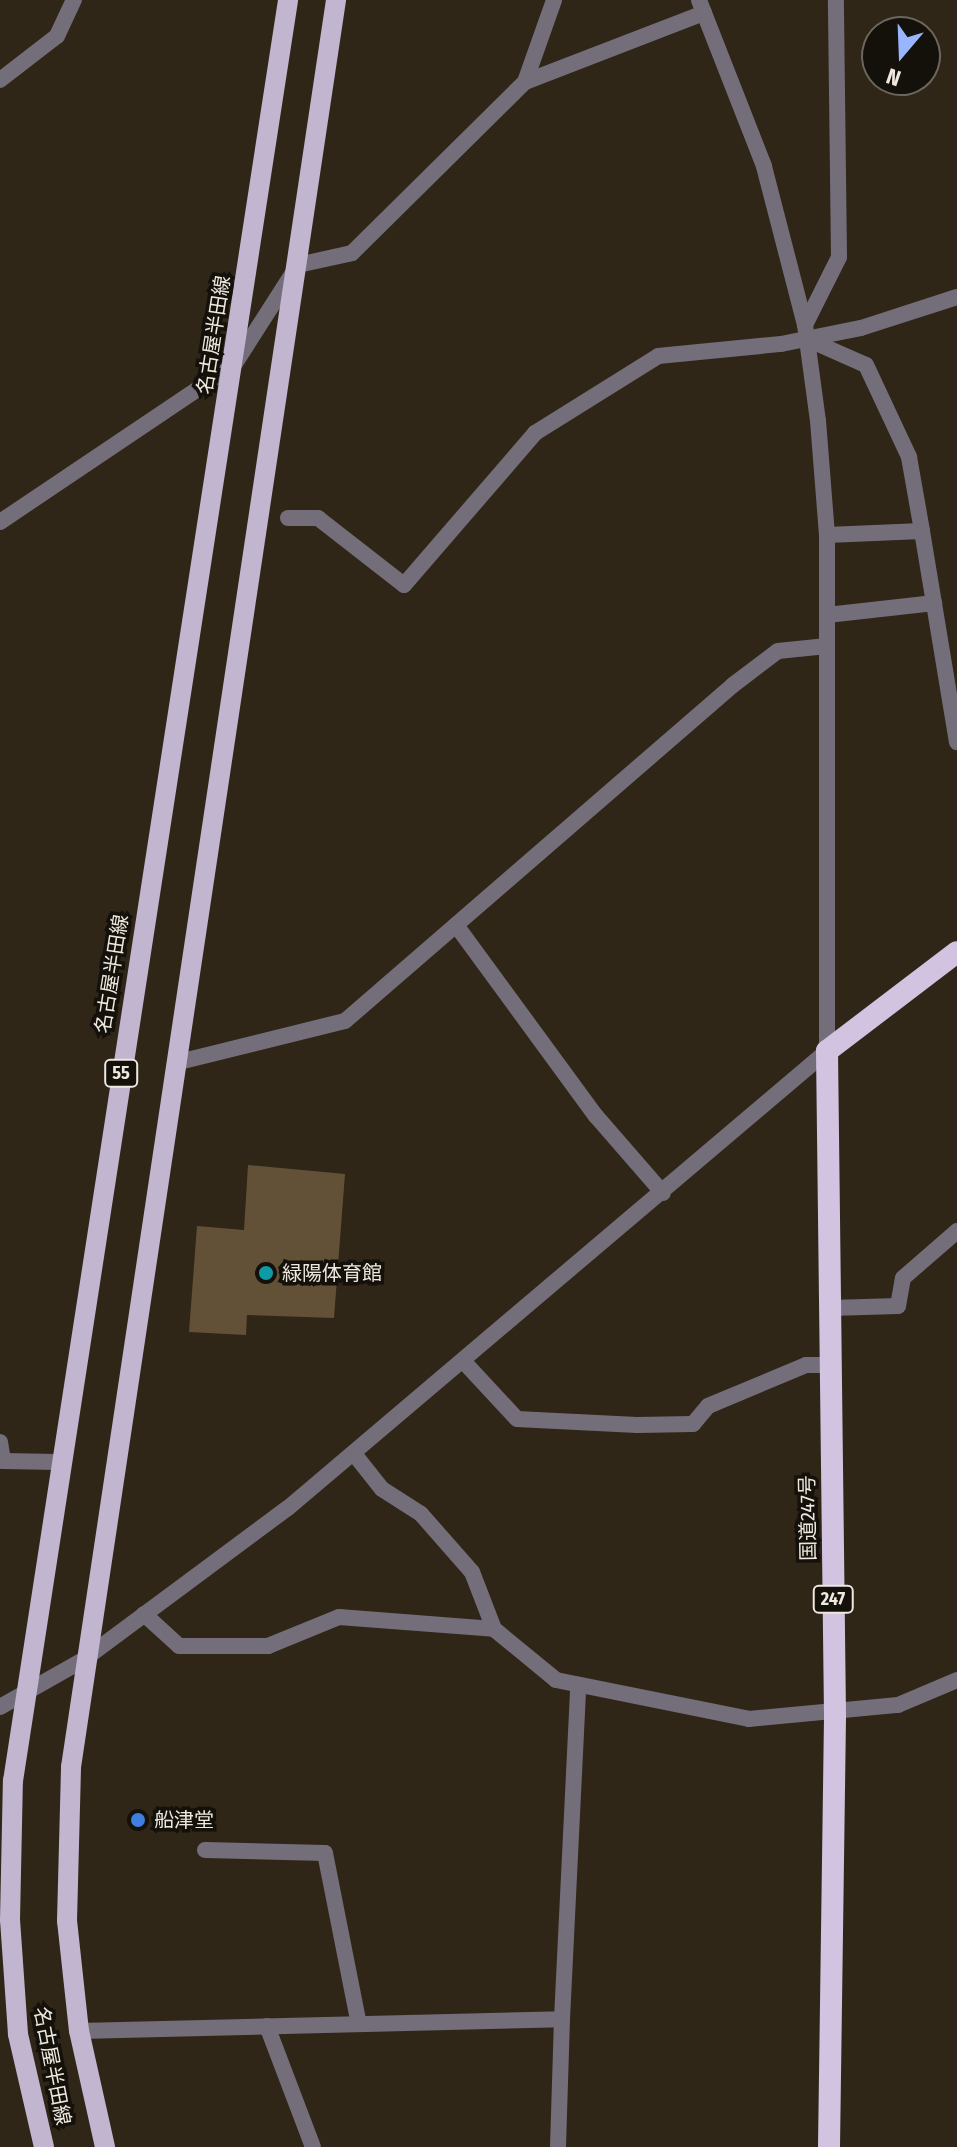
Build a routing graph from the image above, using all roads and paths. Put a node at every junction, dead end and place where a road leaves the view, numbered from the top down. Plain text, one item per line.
1 (74, 0) edge
2 (288, 0) edge
3 (336, 0) edge
4 (554, 0) edge
5 (836, 0) edge
6 (702, 7) edge
7 (0, 80) edge
8 (525, 82) junction
9 (298, 265) junction
10 (957, 297) edge
11 (806, 332) junction
12 (234, 365) junction
13 (288, 518) dead end
14 (0, 522) edge
15 (922, 531) junction
16 (827, 535) junction
17 (934, 603) junction
18 (827, 615) junction
19 (827, 646) junction
20 (957, 742) edge
21 (456, 925) junction
22 (957, 952) edge
23 (827, 1051) junction
24 (175, 1063) junction
25 (663, 1193) junction
26 (957, 1231) edge
27 (830, 1308) junction
28 (465, 1363) junction
29 (830, 1365) junction
30 (0, 1442) edge
31 (355, 1455) junction
32 (58, 1462) junction
33 (144, 1614) junction
34 (494, 1629) junction
35 (83, 1660) junction
36 (957, 1680) edge
37 (578, 1687) junction
38 (24, 1698) junction
39 (0, 1707) edge
40 (835, 1715) junction
41 (205, 1850) dead end
42 (562, 2019) junction
43 (359, 2024) junction
44 (267, 2026) junction
45 (79, 2031) junction
46 (44, 2147) edge
47 (105, 2147) edge
48 (313, 2147) edge
49 (558, 2147) edge
50 (829, 2147) edge

1 - 7 street
2 - 12 main road, 名古屋半田線 / 55
3 - 9 main road, 名古屋半田線
4 - 8 street
5 - 11 street
6 - 8 street
6 - 11 street
8 - 9 street
9 - 12 street
9 - 24 main road, 名古屋半田線
10 - 11 street
11 - 13 street
11 - 15 street
11 - 16 street
12 - 14 street
12 - 32 main road, 名古屋半田線 / 55
15 - 16 street
15 - 17 street
16 - 18 street
17 - 18 street
17 - 20 street
18 - 19 street
19 - 21 street
19 - 23 street
21 - 24 street
21 - 25 street
22 - 23 highway
23 - 25 street
23 - 27 highway, 国道247号 / 247
24 - 35 main road, 名古屋半田線
25 - 28 street
26 - 27 street
27 - 29 highway, 国道247号 / 247
28 - 29 street
28 - 31 street
29 - 40 highway, 国道247号 / 247
30 - 32 street
31 - 33 street
31 - 34 street
32 - 38 main road, 名古屋半田線 / 55
33 - 34 street
33 - 35 street
34 - 37 street
35 - 38 street
35 - 45 main road, 名古屋半田線
36 - 40 street
37 - 40 street
37 - 42 street
38 - 39 street
38 - 46 main road, 名古屋半田線 / 55
40 - 50 highway, 国道247号 / 247
41 - 43 street
42 - 43 street
42 - 49 street
43 - 44 street
44 - 45 street
44 - 48 street
45 - 47 main road, 名古屋半田線

